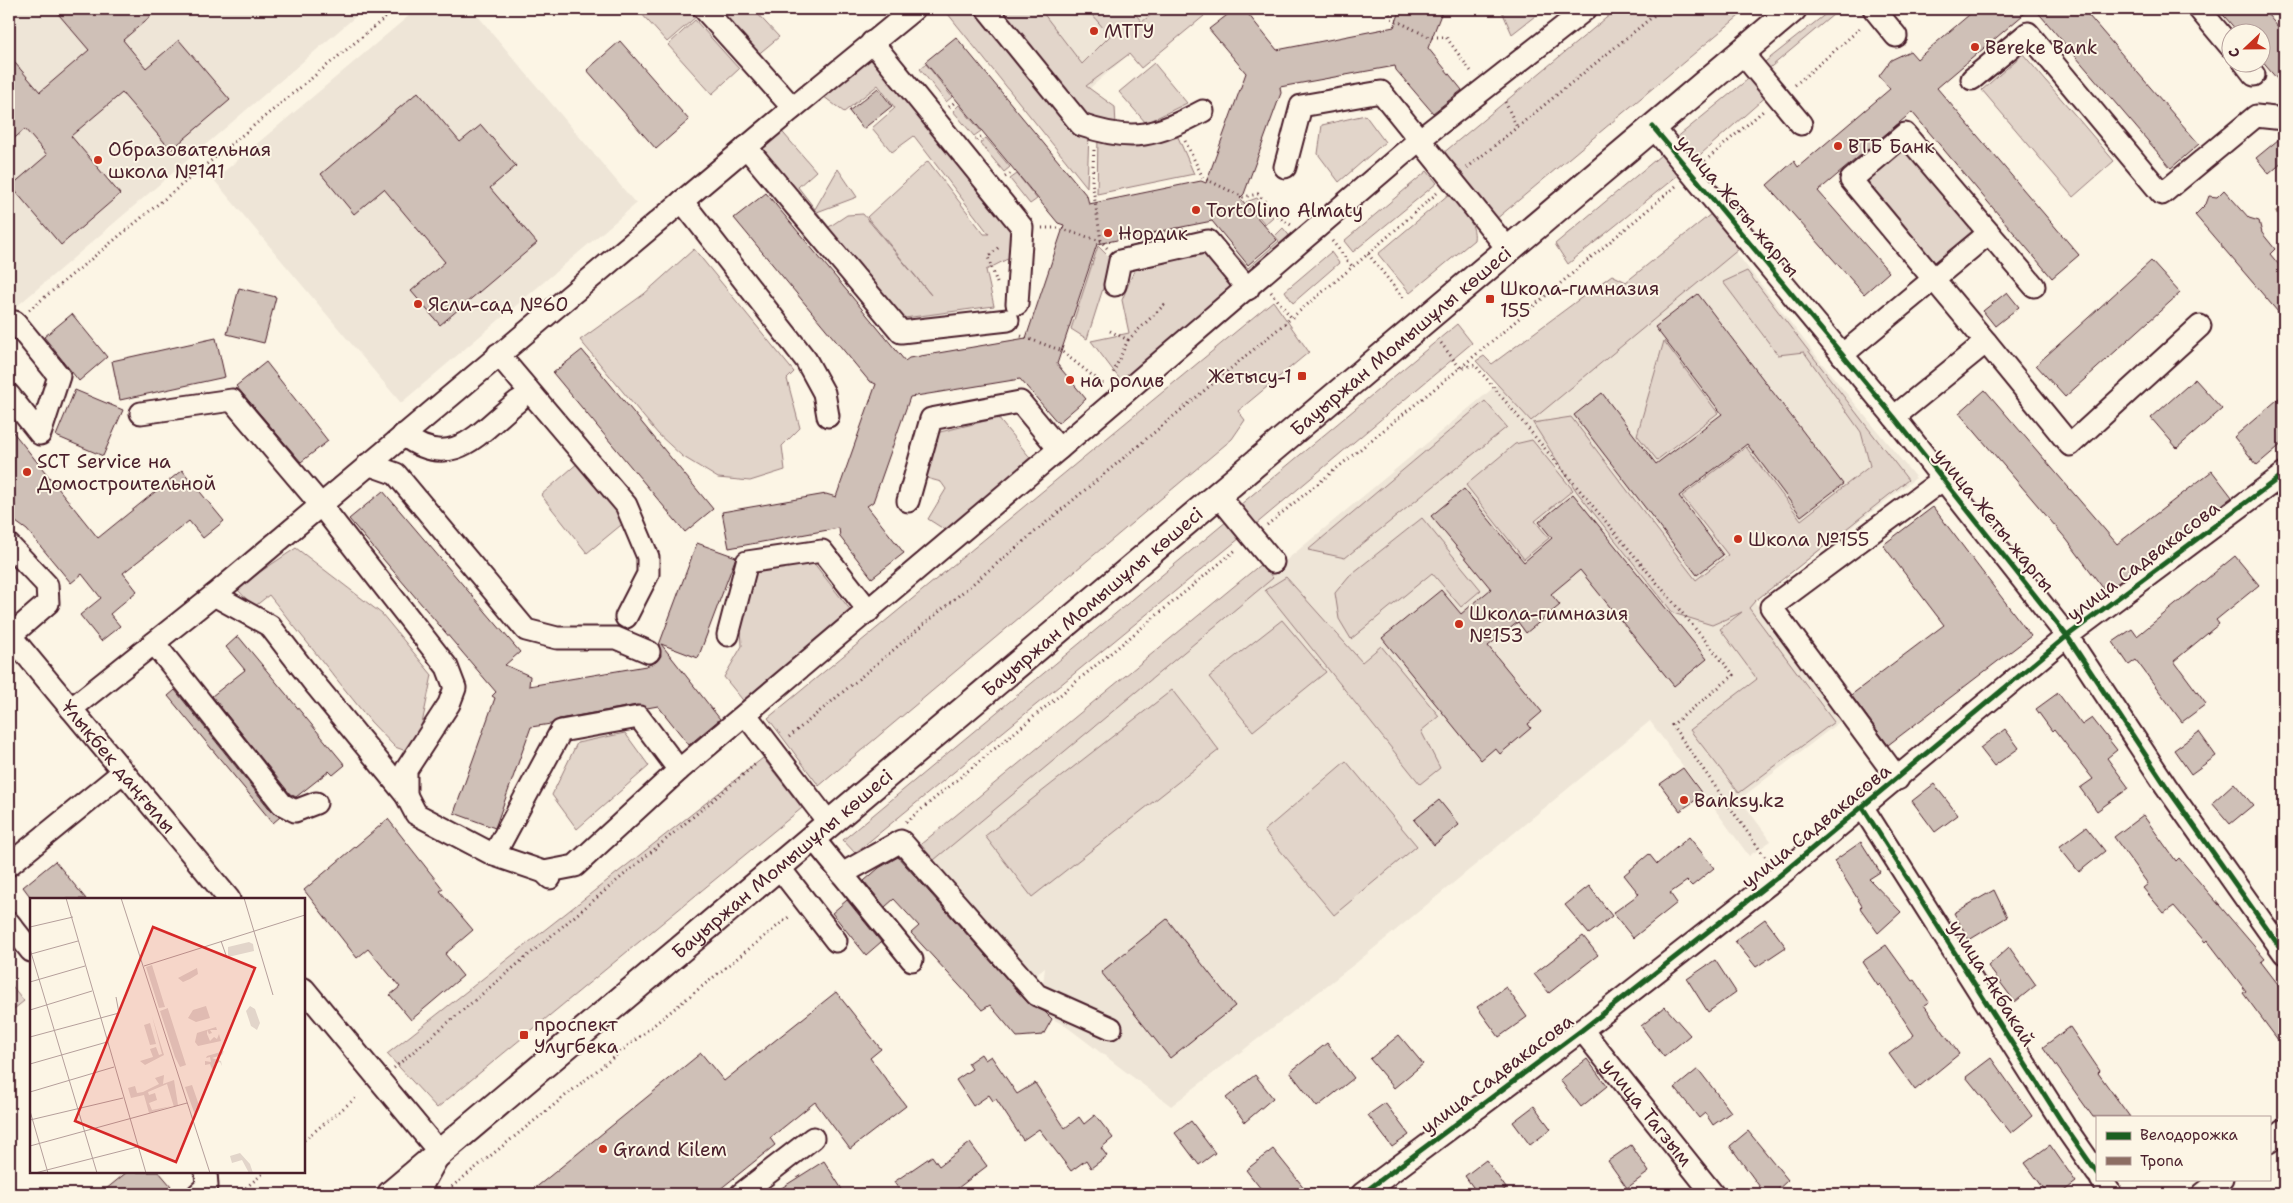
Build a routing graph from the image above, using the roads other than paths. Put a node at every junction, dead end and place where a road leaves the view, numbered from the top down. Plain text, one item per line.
1 (704, 9) edge
2 (988, 9) edge
3 (1586, 9) edge
4 (2199, 9) edge
5 (1876, 11) edge
6 (900, 12) edge
7 (1780, 13) edge
8 (2220, 34) edge
9 (1896, 36) dead end
10 (872, 42) junction
11 (1742, 53) junction
12 (1972, 80) dead end
13 (792, 108) junction
14 (1203, 111) dead end
15 (2284, 119) edge
16 (1801, 124) dead end
17 (1653, 127) junction
18 (1419, 140) junction
19 (746, 148) junction
20 (1284, 166) dead end
21 (682, 201) junction
22 (1989, 234) junction
23 (1508, 248) junction
24 (1934, 278) junction
25 (1254, 284) junction
26 (1115, 285) dead end
27 (2034, 286) dead end
28 (12, 324) edge
29 (2200, 326) dead end
30 (1986, 342) junction
31 (498, 354) junction
32 (1842, 355) junction
33 (9, 395) edge
34 (518, 401) dead end
35 (141, 413) dead end
36 (828, 416) dead end
37 (1894, 418) junction
38 (403, 435) junction
39 (1059, 449) junction
40 (368, 464) junction
41 (2284, 474) edge
42 (1942, 480) junction
43 (1217, 494) junction
44 (908, 501) dead end
45 (320, 504) junction
46 (9, 545) edge
47 (1273, 562) dead end
48 (214, 595) junction
49 (869, 611) junction
50 (626, 617) dead end
51 (728, 634) dead end
52 (10, 635) edge
53 (2068, 636) junction
54 (154, 643) junction
55 (649, 652) dead end
56 (71, 709) junction
57 (746, 715) junction
58 (679, 770) junction
59 (122, 772) junction
60 (1898, 779) junction
61 (406, 795) junction
62 (316, 803) dead end
63 (1864, 808) junction
64 (821, 830) junction
65 (494, 855) junction
66 (9, 865) edge
67 (778, 866) junction
68 (842, 874) junction
69 (228, 898) edge
70 (9, 923) edge
71 (836, 941) dead end
72 (30, 950) edge
73 (2284, 953) edge
74 (912, 960) dead end
75 (305, 990) edge
76 (1110, 1028) dead end
77 (1582, 1030) junction
78 (2284, 1130) edge
79 (813, 1138) dead end
80 (2270, 1141) edge
81 (440, 1153) junction
82 (2096, 1172) edge
83 (206, 1173) edge
84 (2102, 1180) edge
85 (2221, 1180) edge
86 (198, 1194) edge
87 (391, 1194) edge
88 (424, 1194) edge
89 (741, 1194) edge
90 (1362, 1194) edge
91 (1713, 1194) edge
92 (2111, 1194) edge
93 (2203, 1194) edge

1 - 13 street
2 - 14 street
3 - 18 street
4 - 8 street
5 - 9 street
6 - 10 street
7 - 11 main road, Бауыржан Момышұлы көшесі
10 - 13 street
10 - 19 street
11 - 16 street
11 - 17 main road, Бауыржан Момышұлы көшесі
12 - 15 street
13 - 19 street
17 - 23 main road, Бауыржан Момышұлы көшесі
17 - 32 street, улица Жеты жаргы
18 - 20 street
18 - 23 street
18 - 25 street
19 - 21 street
21 - 31 street
21 - 36 street
22 - 24 street
22 - 24 street
22 - 27 street
23 - 43 main road, Бауыржан Момышұлы көшесі
24 - 30 street
24 - 32 street
25 - 26 street
25 - 39 street
28 - 33 street
29 - 30 street
30 - 37 street
31 - 38 street
31 - 50 street
32 - 37 street, улица Жеты жаргы
34 - 38 street
35 - 45 street
37 - 42 street, улица Жеты жаргы
38 - 40 street
39 - 44 street
39 - 49 street
40 - 45 street
40 - 55 street
41 - 53 street, улица Садвакасова
42 - 53 street, улица Жеты жаргы
42 - 60 street
43 - 47 street
43 - 64 main road, Бауыржан Момышұлы көшесі
45 - 48 street
45 - 61 street
46 - 52 street
48 - 54 street
48 - 61 street
49 - 51 street
49 - 57 street
52 - 56 street, Ұлықбек даңғылы
53 - 60 street, улица Садвакасова
53 - 73 street, улица Жеты жаргы
54 - 56 street
54 - 62 street
56 - 59 street, Ұлықбек даңғылы
57 - 58 street
57 - 64 street
58 - 65 street
58 - 65 street
59 - 66 street
59 - 69 street, Ұлықбек даңғылы
60 - 63 street, улица Садвакасова
61 - 65 street
63 - 77 street, улица Садвакасова
63 - 82 street, улица Акбакай
64 - 67 main road, Бауыржан Момышұлы көшесі
64 - 68 street
67 - 71 street
67 - 81 main road, Бауыржан Момышұлы көшесі
68 - 74 street
68 - 76 street
70 - 72 street
75 - 81 street
77 - 90 street, улица Садвакасова
77 - 91 street, улица Тагзым
78 - 80 street
79 - 89 street
81 - 87 main road, Бауыржан Момышұлы көшесі
81 - 88 street
83 - 86 street
84 - 92 street
85 - 93 street

